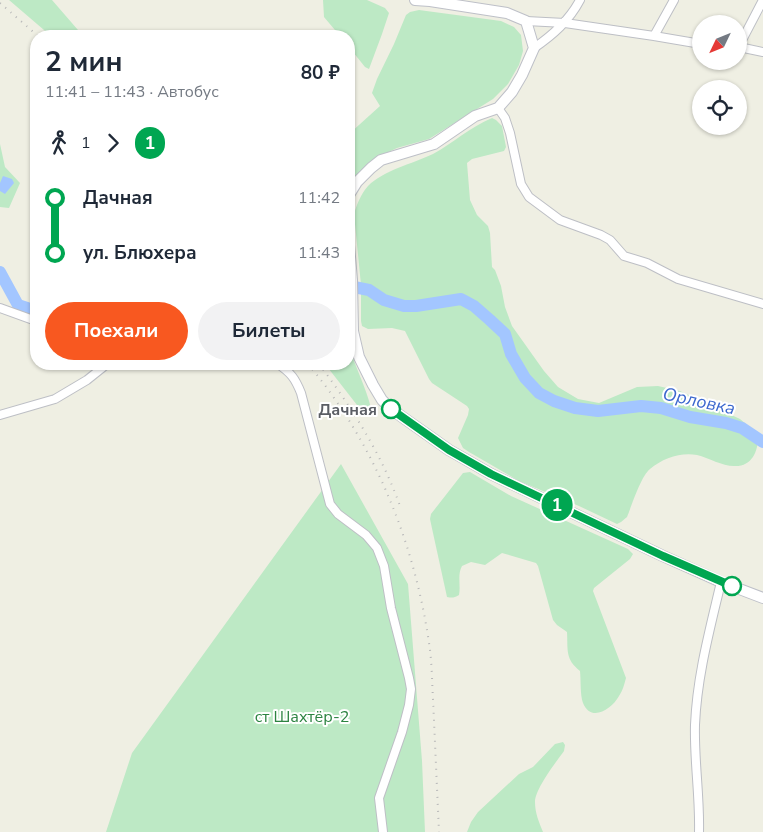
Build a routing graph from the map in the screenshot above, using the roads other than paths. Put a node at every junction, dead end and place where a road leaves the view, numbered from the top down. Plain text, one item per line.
1 (415, 0) edge
2 (580, 0) edge
3 (674, 0) edge
4 (763, 0) edge
5 (526, 21) junction
6 (565, 23) junction
7 (748, 29) edge
8 (654, 36) junction
9 (692, 42) edge
10 (534, 48) junction
11 (748, 49) edge
12 (763, 52) edge
13 (498, 108) junction
14 (355, 185) edge
15 (763, 304) edge
16 (0, 308) edge
17 (30, 319) edge
18 (355, 339) edge
19 (100, 370) edge
20 (286, 370) edge
21 (0, 415) edge
22 (721, 582) junction
23 (763, 598) edge
24 (383, 832) edge
25 (699, 832) edge

1 - 5 main road
2 - 6 street
3 - 8 street
4 - 7 street
5 - 6 street
5 - 10 main road
6 - 8 street
6 - 10 street
8 - 9 street
10 - 13 main road
11 - 12 street
13 - 14 main road
13 - 15 street
16 - 17 street
18 - 22 main road
19 - 21 street
20 - 24 street
22 - 23 main road
22 - 25 street

